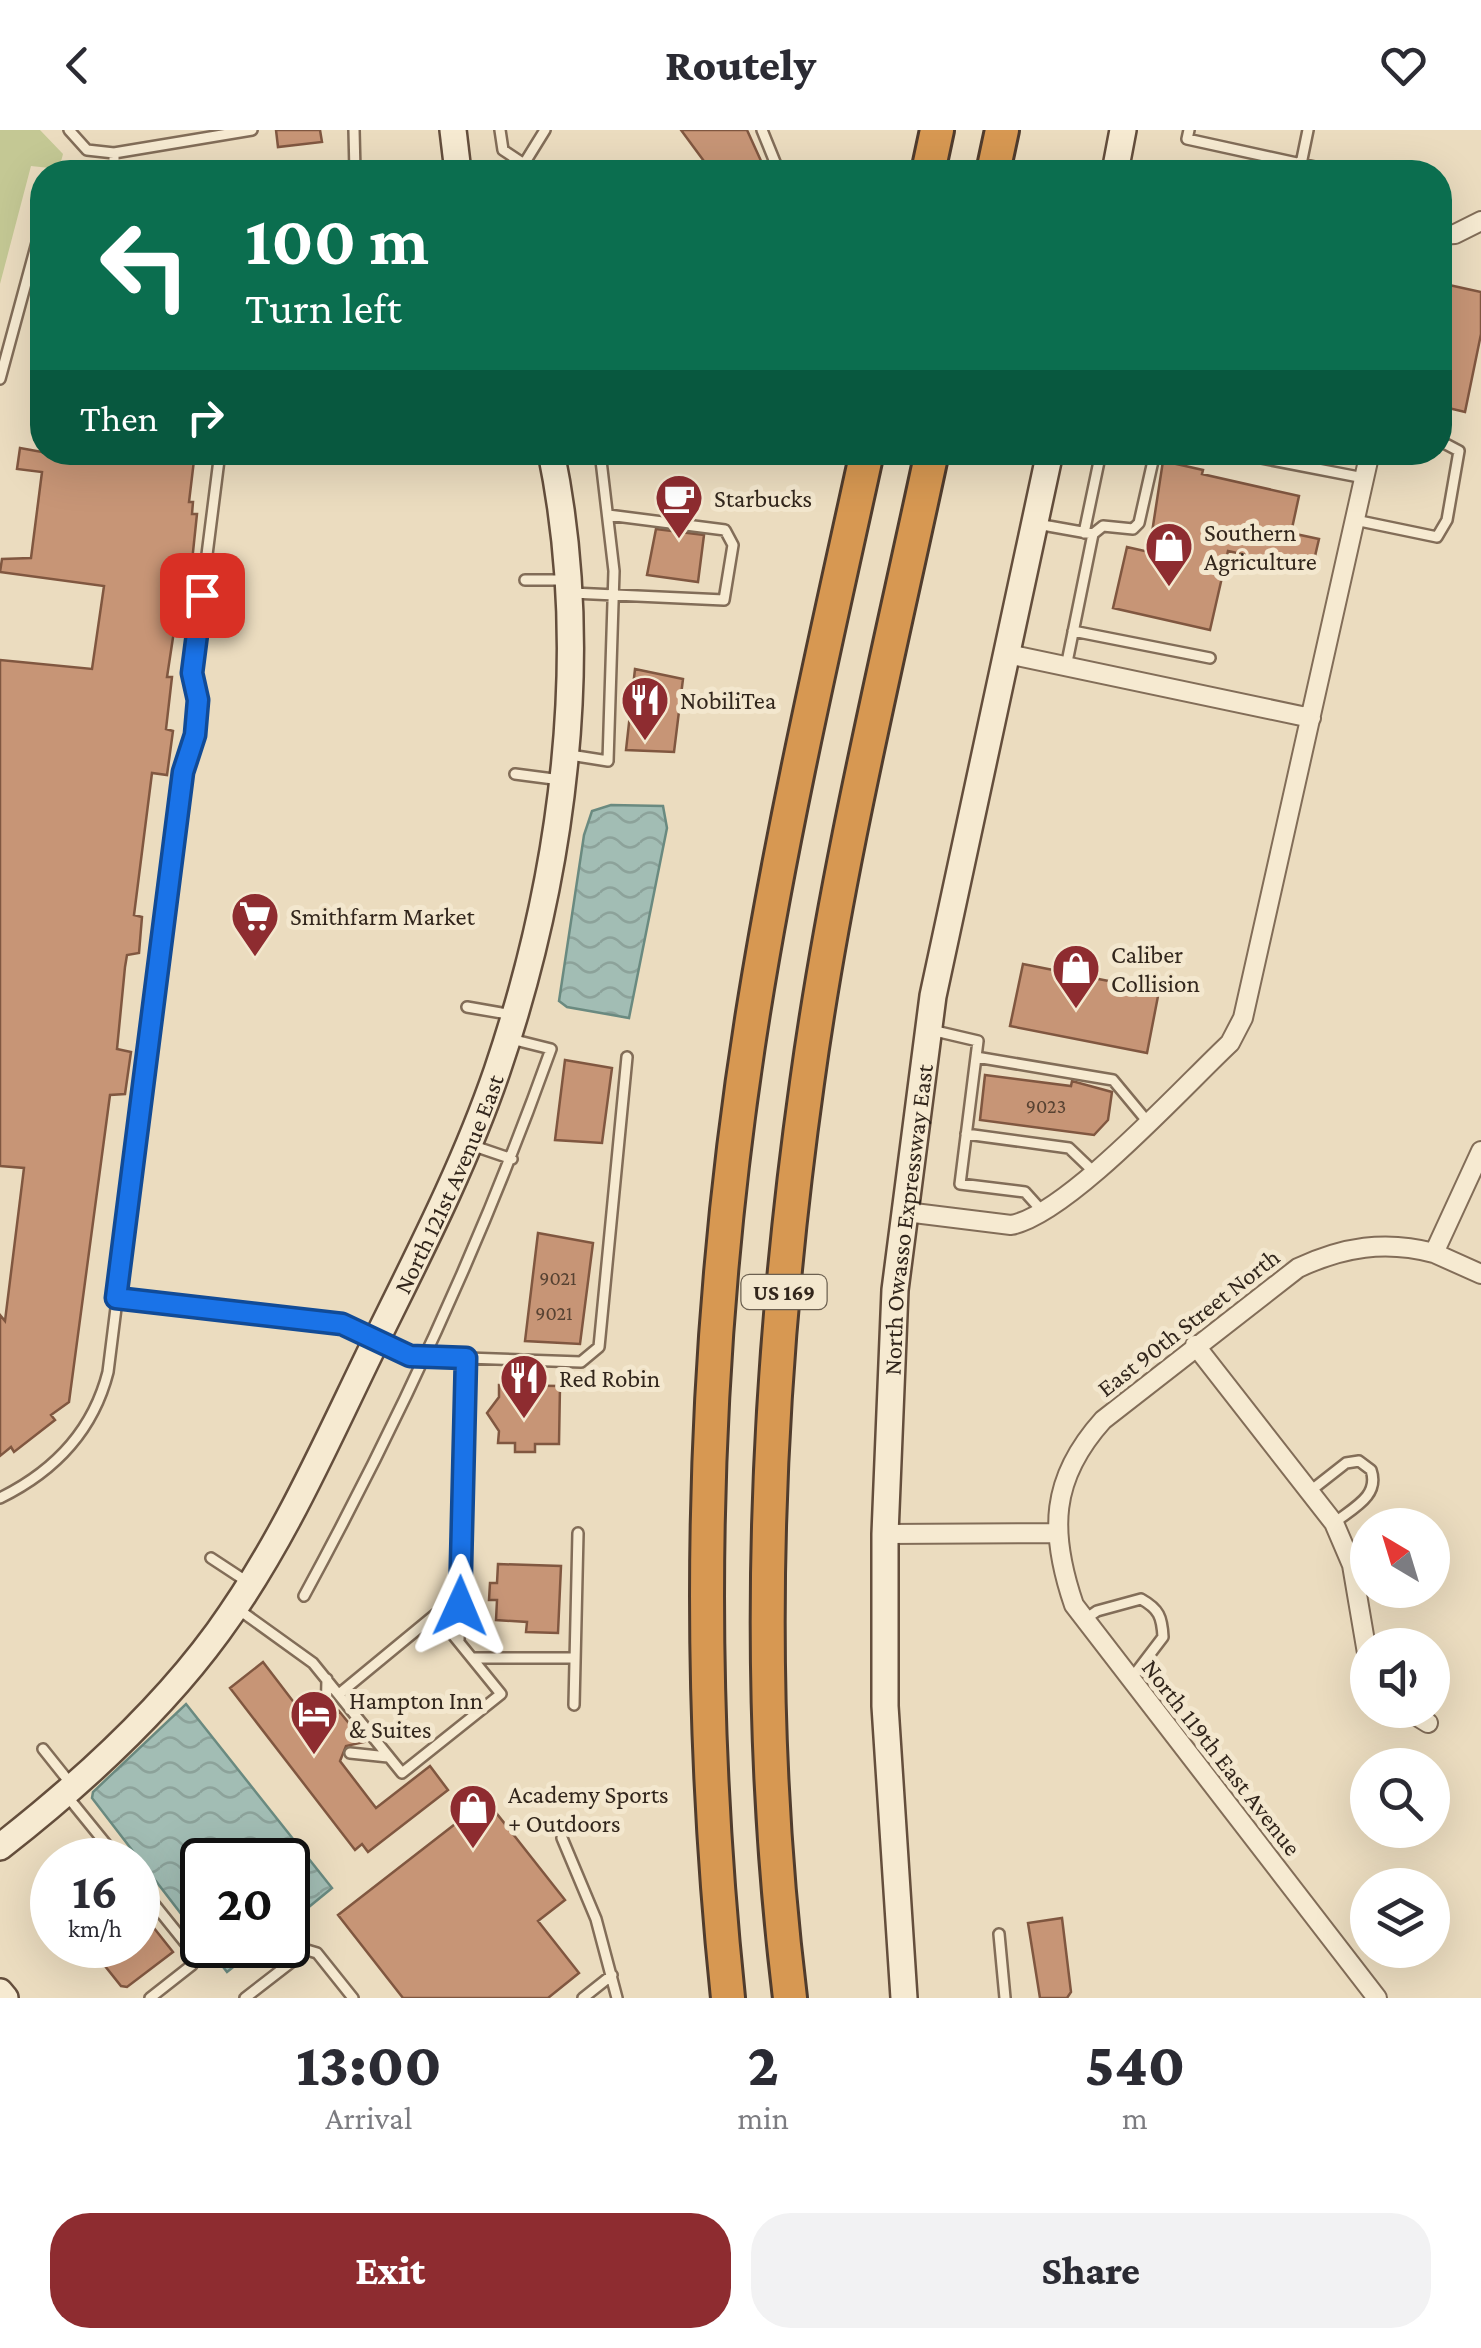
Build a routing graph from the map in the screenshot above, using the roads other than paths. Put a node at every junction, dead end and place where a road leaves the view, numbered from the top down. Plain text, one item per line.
1 (69, 130) edge
2 (252, 130) edge
3 (354, 130) edge
4 (454, 130) edge
5 (500, 130) edge
6 (545, 130) edge
7 (762, 130) edge
8 (937, 130) edge
9 (1002, 130) edge
10 (1123, 130) edge
11 (1189, 130) edge
12 (1308, 130) edge
13 (114, 153) junction
14 (114, 160) edge
15 (355, 160) edge
16 (457, 160) edge
17 (514, 160) edge
18 (527, 160) edge
19 (774, 160) edge
20 (931, 160) edge
21 (996, 160) edge
22 (1117, 160) edge
23 (1282, 160) edge
24 (1302, 160) edge
25 (1481, 221) edge
26 (1452, 234) edge
27 (30, 268) edge
28 (0, 379) edge
29 (1452, 447) edge
30 (218, 465) edge
31 (555, 465) edge
32 (602, 465) edge
33 (864, 465) edge
34 (929, 465) edge
35 (1047, 465) edge
36 (1100, 465) edge
37 (1152, 465) edge
38 (1297, 465) edge
39 (1367, 465) edge
40 (1364, 478) junction
41 (608, 515) junction
42 (1355, 520) junction
43 (1034, 523) junction
44 (1089, 533) junction
45 (525, 580) dead end
46 (569, 587) junction
47 (614, 593) junction
48 (1073, 631) junction
49 (1008, 654) junction
50 (1210, 658) dead end
51 (1066, 666) junction
52 (1310, 718) junction
53 (562, 767) junction
54 (514, 774) dead end
55 (467, 1007) dead end
56 (510, 1027) junction
57 (928, 1030) junction
58 (627, 1057) dead end
59 (976, 1057) junction
60 (1147, 1121) junction
61 (966, 1134) junction
62 (469, 1144) junction
63 (1481, 1151) edge
64 (512, 1159) junction
65 (1093, 1171) junction
66 (906, 1212) junction
67 (1043, 1212) junction
68 (1434, 1254) junction
69 (1481, 1274) edge
70 (116, 1298) junction
71 (377, 1338) junction
72 (1195, 1345) junction
73 (422, 1356) junction
74 (466, 1358) junction
75 (1309, 1492) junction
76 (0, 1498) edge
77 (1334, 1524) junction
78 (578, 1533) dead end
79 (1055, 1533) junction
80 (886, 1534) junction
81 (211, 1558) dead end
82 (251, 1584) junction
83 (304, 1596) dead end
84 (235, 1607) junction
85 (1084, 1620) junction
86 (1363, 1628) edge
87 (459, 1642) junction
88 (472, 1658) junction
89 (575, 1658) junction
90 (327, 1679) junction
91 (1130, 1679) junction
92 (340, 1694) junction
93 (574, 1706) dead end
94 (326, 1721) dead end
95 (43, 1749) dead end
96 (350, 1753) dead end
97 (388, 1757) junction
98 (67, 1787) junction
99 (103, 1838) edge
100 (562, 1838) dead end
101 (0, 1846) edge
102 (160, 1911) edge
103 (999, 1934) dead end
104 (612, 1975) junction
105 (0, 1992) edge
106 (5, 1998) edge
107 (150, 1998) edge
108 (245, 1998) edge
109 (354, 1998) edge
110 (583, 1998) edge
111 (617, 1998) edge
112 (728, 1998) edge
113 (790, 1998) edge
114 (904, 1998) edge
115 (1005, 1998) edge
116 (1377, 1998) edge

1 - 13 lane
2 - 13 lane
3 - 15 lane
4 - 16 street
5 - 17 lane
6 - 18 lane
7 - 19 lane
8 - 20 highway
9 - 21 highway
10 - 22 street
11 - 23 lane
12 - 24 lane
13 - 14 lane
25 - 26 street
27 - 28 lane
29 - 42 lane
30 - 70 lane
31 - 46 street, North 121st Avenue East
32 - 41 lane
33 - 112 highway, US 169
34 - 113 highway, US 169
35 - 43 street, North Owasso Expressway East
36 - 44 lane
37 - 44 lane
38 - 40 lane
39 - 40 street
40 - 42 street
41 - 47 lane
41 - 47 lane
42 - 52 street
43 - 44 lane
43 - 49 street, North Owasso Expressway East
44 - 48 lane
45 - 46 lane
46 - 47 lane
46 - 53 street, North 121st Avenue East
47 - 53 lane
48 - 50 lane
48 - 51 lane
49 - 51 street
49 - 57 street, North Owasso Expressway East
51 - 52 street
52 - 60 street
53 - 54 lane
53 - 56 street, North 121st Avenue East
55 - 56 lane
56 - 62 street, North 121st Avenue East
56 - 64 lane
57 - 59 lane
57 - 66 street, North Owasso Expressway East
58 - 74 lane
59 - 60 lane
59 - 61 lane
60 - 65 street
61 - 65 lane
61 - 67 lane
62 - 64 lane
62 - 71 street, North 121st Avenue East
63 - 68 street
64 - 73 lane
65 - 67 street
66 - 67 street
66 - 80 street, North Owasso Expressway East
68 - 69 street, East 90th Street North
68 - 72 street, East 90th Street North
70 - 71 lane
70 - 76 lane
71 - 73 lane
71 - 82 street, North 121st Avenue East
72 - 75 street
72 - 79 street, East 90th Street North
73 - 74 lane
73 - 83 lane
74 - 87 lane
75 - 77 street
75 - 77 lane
77 - 86 street
78 - 89 lane
79 - 80 street
79 - 85 street, North 119th East Avenue
80 - 114 street, North Owasso Expressway East
81 - 82 lane
82 - 84 street, North 121st Avenue East
84 - 90 lane
84 - 98 street, North 121st Avenue East
85 - 91 street, North 119th East Avenue
85 - 91 lane
87 - 88 lane
87 - 92 lane
88 - 89 lane
88 - 97 lane
89 - 93 lane
90 - 92 lane
90 - 94 lane
91 - 116 street, North 119th East Avenue
92 - 97 lane
95 - 98 lane
96 - 97 lane
98 - 99 lane
98 - 101 street, North 121st Avenue East
100 - 104 lane
102 - 107 lane
103 - 115 lane
104 - 110 lane
104 - 111 lane
105 - 106 street
108 - 109 lane

